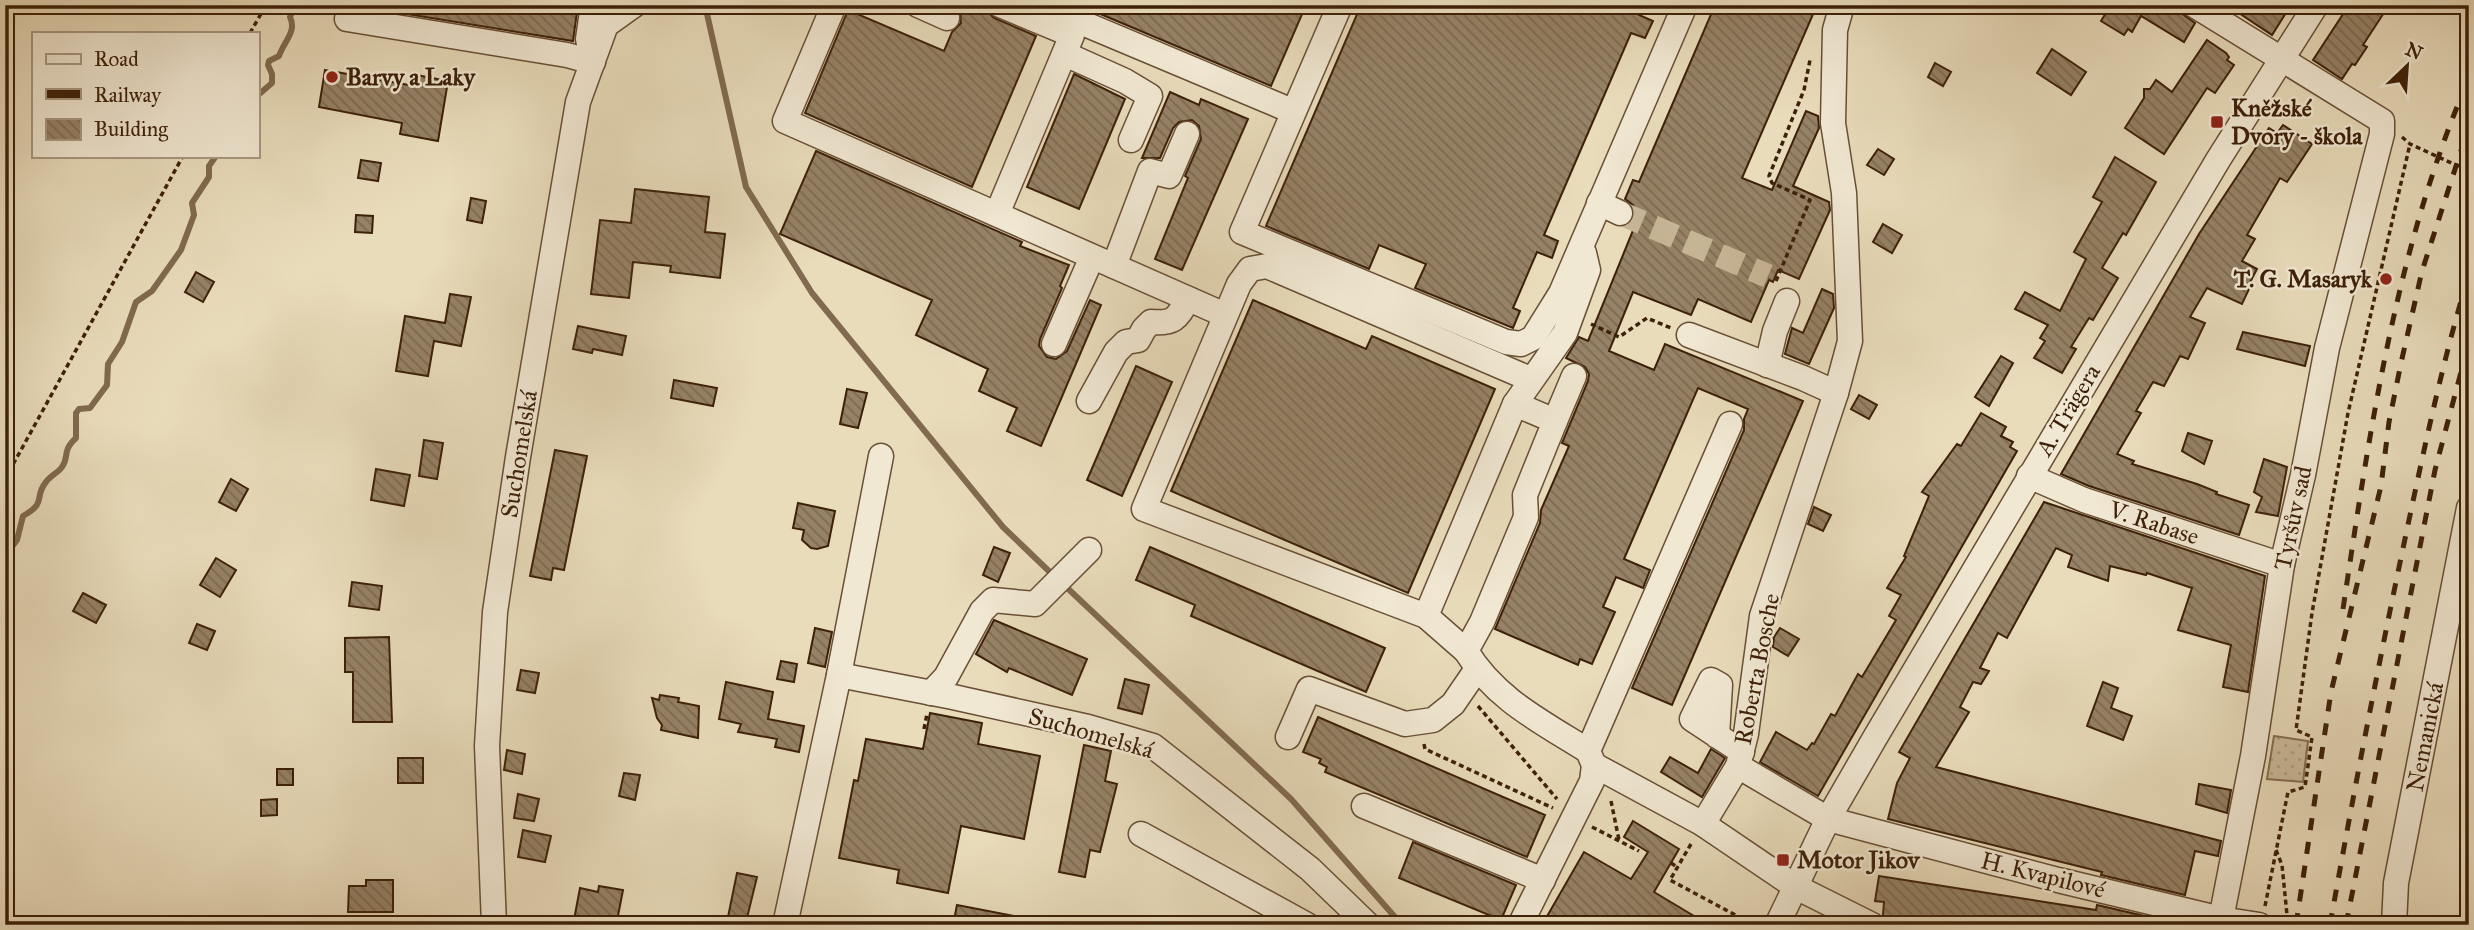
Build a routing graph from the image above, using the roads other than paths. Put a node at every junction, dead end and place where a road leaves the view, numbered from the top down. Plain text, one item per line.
1 (593, 5) edge
2 (634, 5) edge
3 (834, 5) edge
4 (918, 5) edge
5 (1000, 5) edge
6 (1042, 5) edge
7 (1340, 5) edge
8 (1685, 5) edge
9 (1842, 5) edge
10 (2194, 5) edge
11 (2316, 5) edge
12 (947, 18) dead end
13 (347, 19) dead end
14 (1065, 54) junction
15 (2281, 58) junction
16 (593, 62) junction
17 (1292, 111) junction
18 (1187, 134) dead end
19 (1131, 140) dead end
20 (997, 214) junction
21 (1582, 244) junction
22 (1103, 261) junction
23 (1779, 296) road end
24 (1188, 299) junction
25 (1226, 315) junction
26 (1689, 335) road end
27 (1054, 344) dead end
28 (1767, 365) junction
29 (1574, 376) dead end
30 (1530, 379) junction
31 (1836, 393) junction
32 (1089, 401) dead end
33 (1515, 404) junction
34 (1555, 421) junction
35 (1730, 424) dead end
36 (881, 456) dead end
37 (2029, 476) junction
38 (2469, 508) edge
39 (1089, 550) dead end
40 (2282, 565) junction
41 (1426, 616) junction
42 (1469, 669) junction
43 (839, 675) junction
44 (931, 693) junction
45 (1717, 736) dead end
46 (1288, 737) dead end
47 (1740, 759) junction
48 (1596, 762) junction
49 (1364, 806) dead end
50 (1828, 820) junction
51 (1703, 824) junction
52 (1141, 834) dead end
53 (1543, 880) junction
54 (1796, 887) junction
55 (2261, 918) edge
56 (2221, 919) junction
57 (494, 925) edge
58 (785, 925) edge
59 (1307, 925) edge
60 (1368, 925) edge
61 (1520, 925) edge
62 (1777, 925) edge
63 (1872, 925) edge
64 (2394, 925) edge

1 - 16 street
2 - 16 street, Suchomelská
3 - 20 street
4 - 12 street
5 - 14 street
6 - 17 street
7 - 17 street
8 - 21 street
9 - 31 street, Roberta Bosche
10 - 15 street
11 - 15 street, A. Trägera
13 - 16 street
14 - 19 street
14 - 20 street
15 - 37 street, A. Trägera
15 - 40 street, Tyršův sad
16 - 57 street, Suchomelská
17 - 21 street
18 - 22 street
20 - 22 street
21 - 30 street
22 - 24 street
22 - 27 street
23 - 28 street
24 - 25 street
24 - 32 street
25 - 30 street
25 - 41 street
26 - 28 street
28 - 31 street
29 - 34 street
30 - 33 street
31 - 47 street, Roberta Bosche
33 - 34 street
33 - 41 street
34 - 42 street
35 - 48 street
36 - 43 street
37 - 40 street, V. Rabase
37 - 50 street, A. Trägera
38 - 64 street, Nemanická
39 - 44 street
40 - 56 street, Tyršův sad
41 - 42 street
42 - 46 street
42 - 48 street
43 - 44 street, Suchomelská
43 - 58 street
44 - 60 street, Suchomelská
45 - 47 street
47 - 50 street, Roberta Bosche
47 - 51 street
48 - 51 street
48 - 53 street
49 - 53 street
50 - 54 street, A. Trägera
50 - 56 street, H. Kvapilové
51 - 54 street
52 - 59 street
53 - 61 street
54 - 62 street, A. Trägera
54 - 63 street
55 - 56 street, H. Kvapilové

